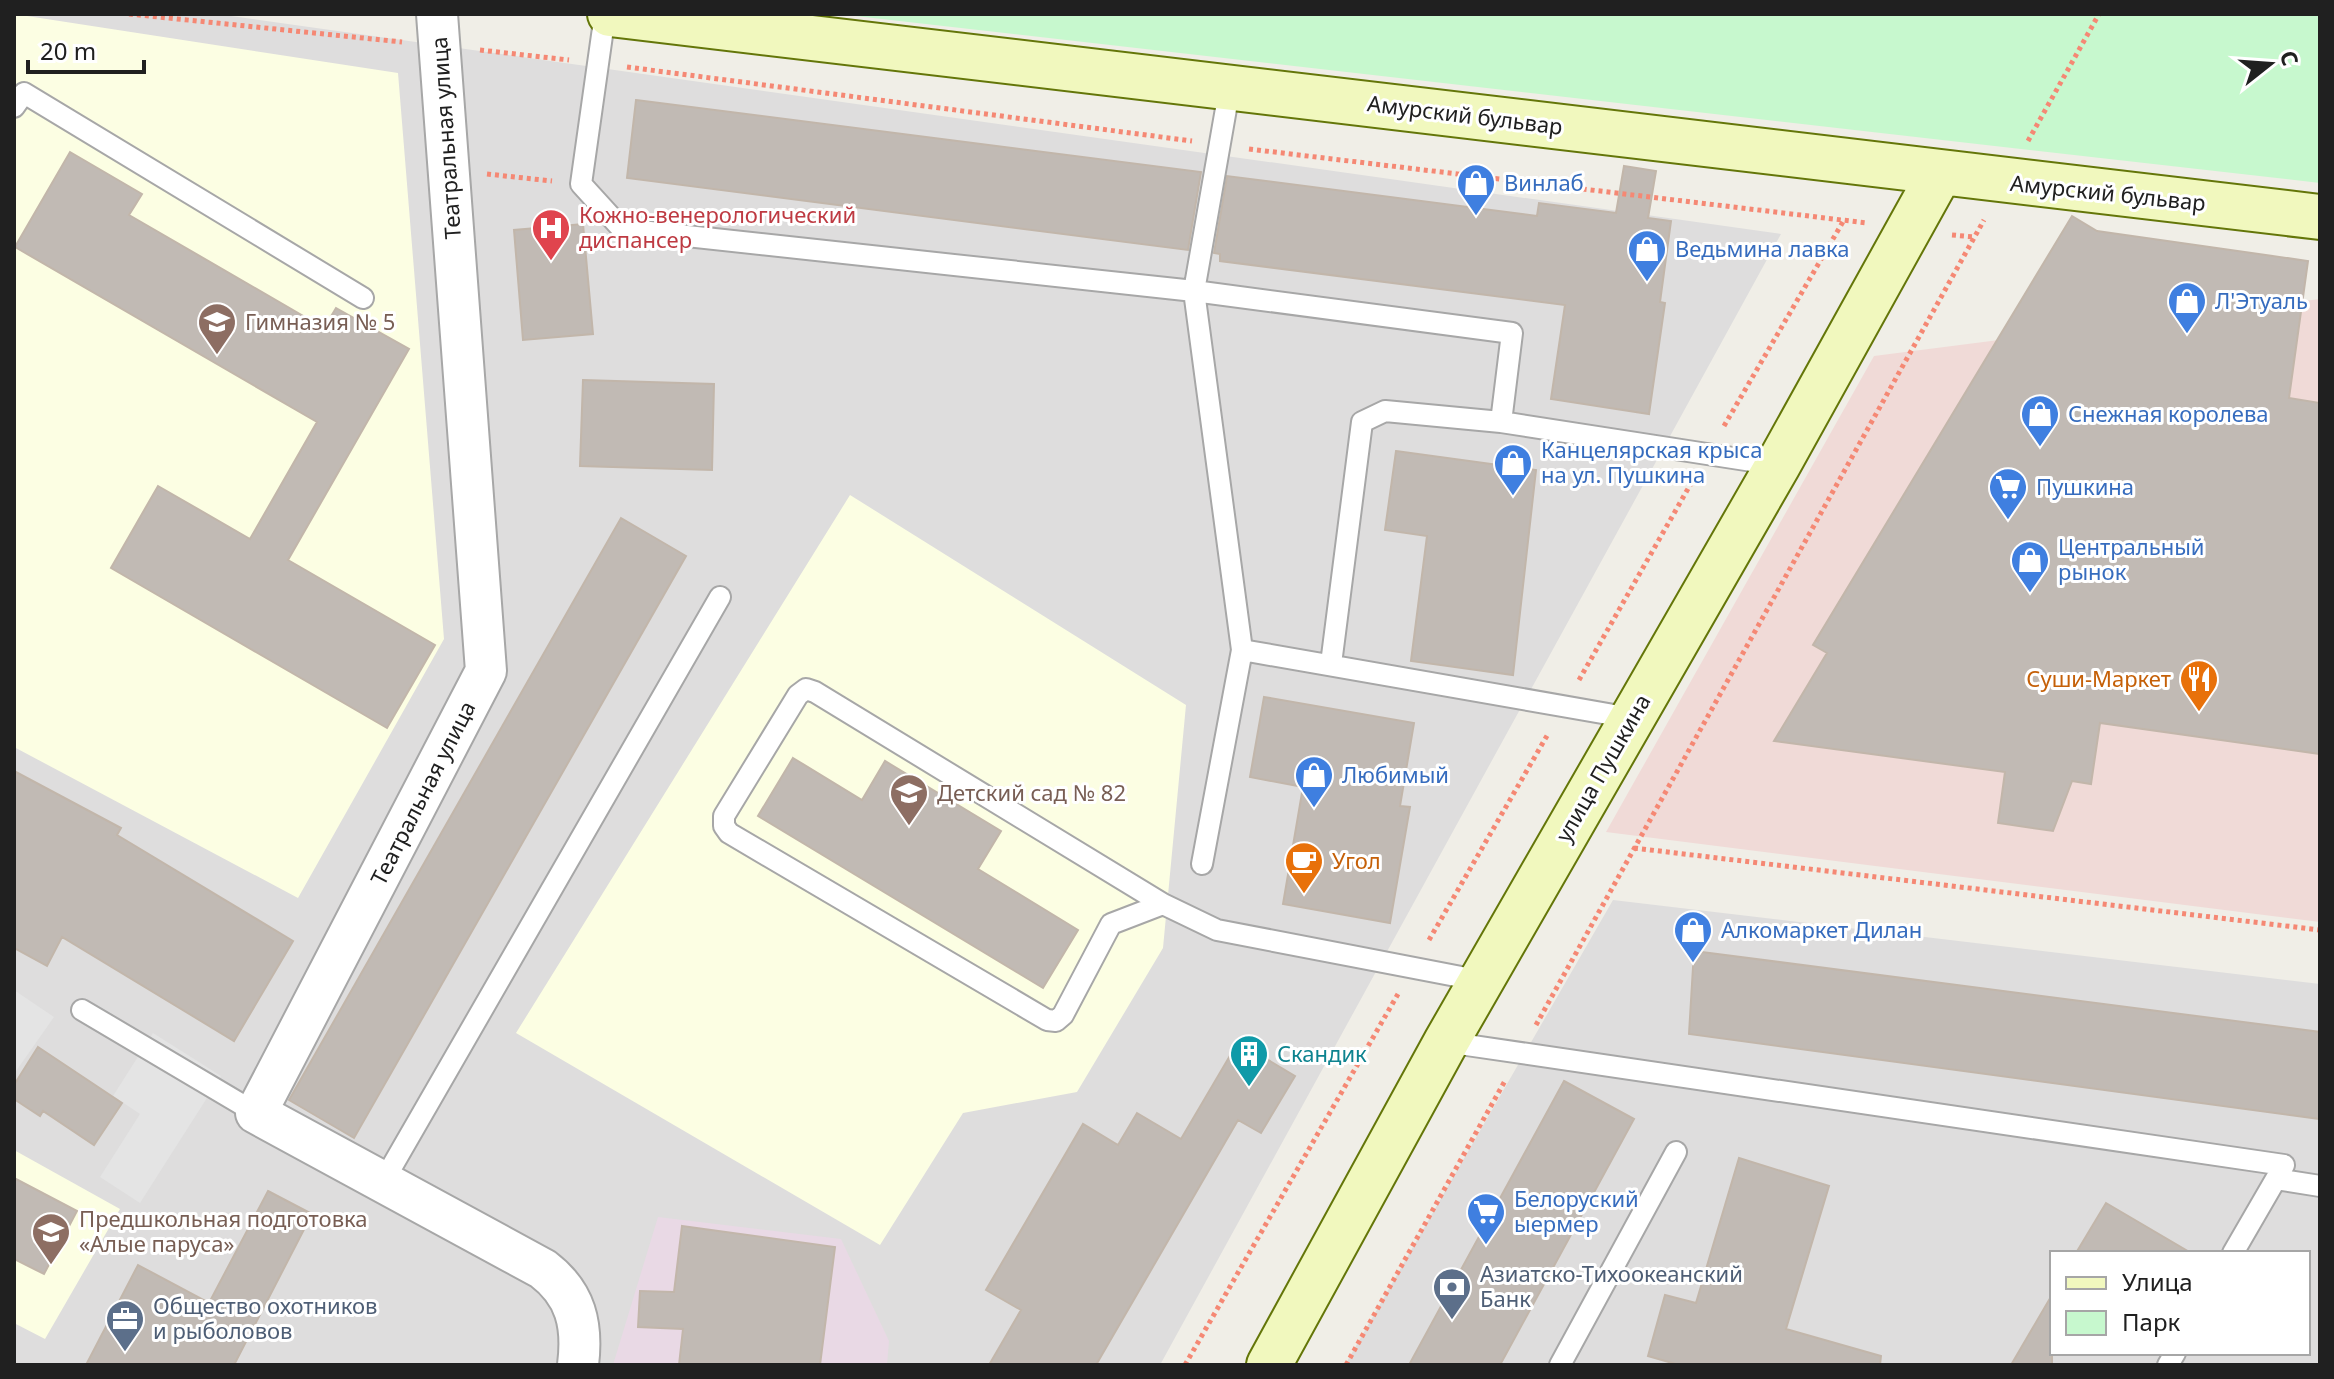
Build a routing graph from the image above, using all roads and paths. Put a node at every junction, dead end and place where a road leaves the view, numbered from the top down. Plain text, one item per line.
1 (129, 14) edge
2 (608, 14) edge
3 (2099, 14) edge
4 (438, 30) edge
5 (598, 63) junction
6 (1230, 86) junction
7 (14, 107) edge
8 (1220, 145) junction
9 (448, 169) junction
10 (1940, 173) junction
11 (2005, 181) junction
12 (581, 184) junction
13 (2320, 217) edge
14 (1844, 220) junction
15 (1910, 230) junction
16 (1974, 237) junction
17 (1194, 291) junction
18 (363, 298) dead end
19 (1501, 422) junction
20 (1708, 453) junction
21 (1778, 465) junction
22 (720, 597) dead end
23 (1242, 650) junction
24 (1331, 664) junction
25 (1564, 706) junction
26 (1631, 718) junction
27 (1634, 848) junction
28 (1202, 864) dead end
29 (1163, 904) junction
30 (2320, 930) edge
31 (1413, 968) junction
32 (1482, 981) junction
33 (82, 1010) dead end
34 (1446, 1042) junction
35 (1520, 1053) junction
36 (256, 1113) junction
37 (1676, 1152) dead end
38 (2276, 1179) junction
39 (383, 1182) junction
40 (2320, 1186) edge
41 (2234, 1251) edge
42 (578, 1365) edge
43 (1185, 1365) edge
44 (1269, 1365) edge
45 (1346, 1365) edge
46 (1560, 1365) edge

1 - 4 path
2 - 5 lane
2 - 6 street, Амурский бульвар
3 - 11 path
4 - 5 path
4 - 9 street, Театральная улица
5 - 8 path
5 - 12 lane
6 - 8 lane
6 - 10 street, Амурский бульвар
7 - 18 lane
8 - 14 path
8 - 17 lane
9 - 12 path
9 - 36 street, Театральная улица
10 - 11 street, Амурский бульвар
10 - 15 street, улица Пушкина
11 - 13 street, Амурский бульвар
11 - 16 path
12 - 17 lane
14 - 15 path
14 - 20 path
15 - 16 path
15 - 21 street, улица Пушкина
16 - 27 path
17 - 19 lane
17 - 23 lane
19 - 20 lane
19 - 24 lane
20 - 21 lane
20 - 25 path
21 - 26 street, улица Пушкина
22 - 39 lane
23 - 24 lane
23 - 28 lane
24 - 25 lane
25 - 26 lane
25 - 31 path
26 - 32 street, улица Пушкина
27 - 30 path
27 - 35 path
29 - 29 lane
29 - 31 lane
31 - 32 lane
31 - 43 path
32 - 34 street, улица Пушкина
33 - 36 lane
34 - 35 lane
34 - 44 street, улица Пушкина
35 - 38 lane
35 - 45 path
36 - 39 street
37 - 46 lane
38 - 40 lane
38 - 41 lane
39 - 42 street

